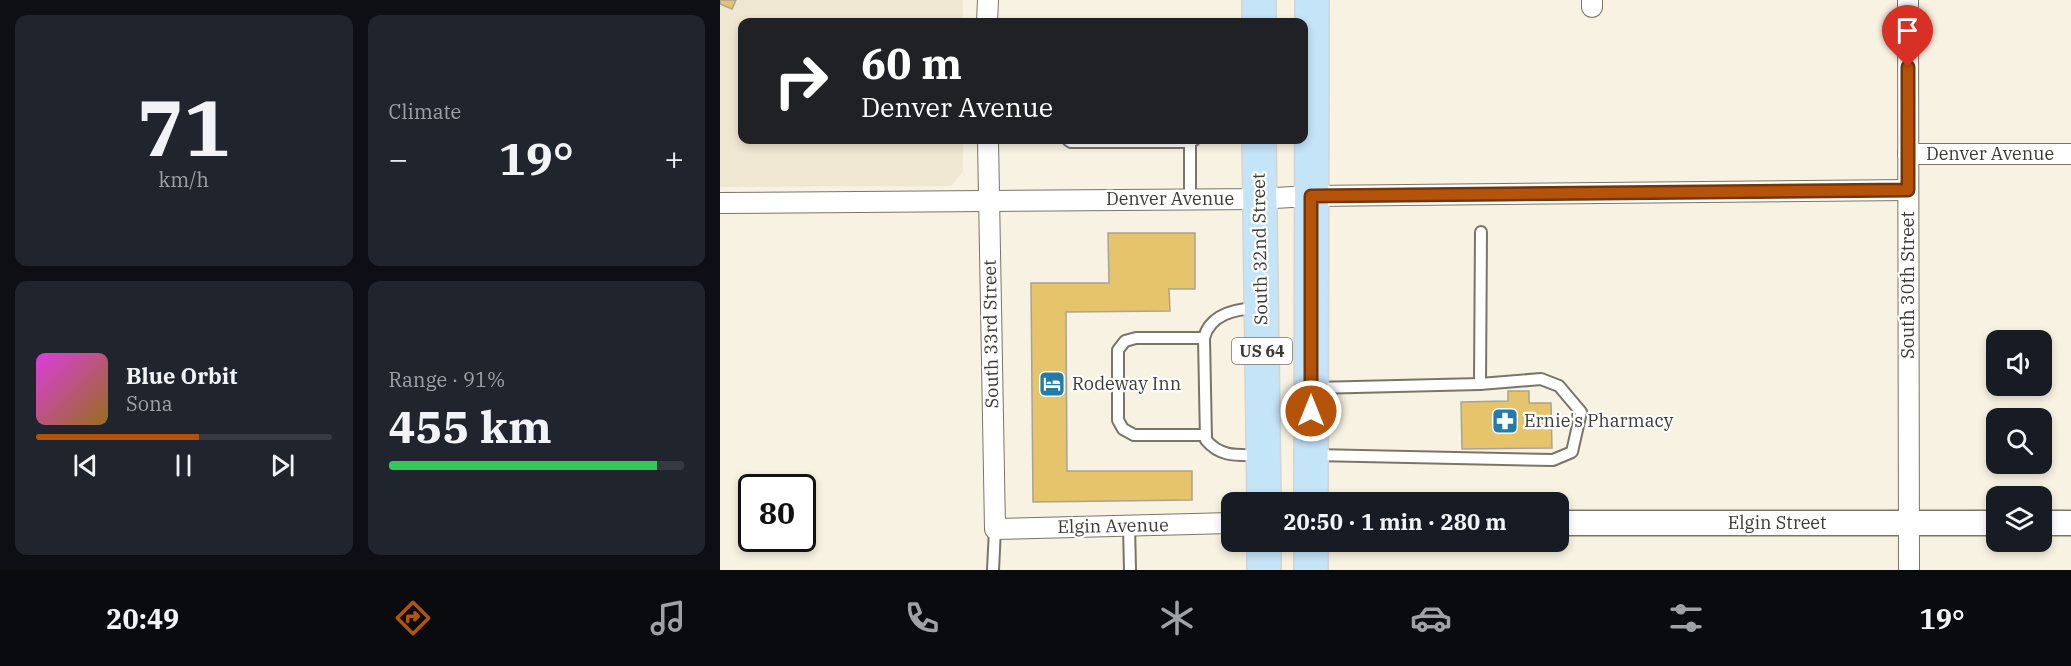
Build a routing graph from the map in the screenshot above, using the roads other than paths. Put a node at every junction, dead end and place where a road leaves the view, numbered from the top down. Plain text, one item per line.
1 (988, 0) edge
2 (1259, 0) edge
3 (1312, 0) edge
4 (1908, 0) edge
5 (987, 18) edge
6 (1259, 18) edge
7 (988, 144) edge
8 (1192, 144) edge
9 (1259, 144) edge
10 (1908, 154) junction
11 (2071, 154) edge
12 (1908, 190) junction
13 (1311, 196) junction
14 (1190, 198) junction
15 (1259, 199) junction
16 (989, 200) junction
17 (720, 203) edge
18 (1481, 232) dead end
19 (1261, 308) junction
20 (1204, 338) junction
21 (1480, 384) junction
22 (1311, 388) junction
23 (1206, 435) junction
24 (1263, 455) junction
25 (1311, 455) junction
26 (1264, 492) edge
27 (1311, 492) edge
28 (1221, 523) edge
29 (1569, 523) edge
30 (1909, 523) junction
31 (1986, 523) edge
32 (2052, 523) edge
33 (2071, 523) edge
34 (1129, 525) junction
35 (995, 528) junction
36 (1264, 552) edge
37 (1311, 552) edge
38 (993, 570) edge
39 (1130, 570) edge
40 (1264, 570) edge
41 (1311, 570) edge
42 (1909, 570) edge

1 - 5 street
2 - 6 highway
3 - 13 highway, US 64
4 - 10 street, South 30th Street
7 - 16 street, South 33rd Street
8 - 14 lane
9 - 15 highway, South 32nd Street / US 64
10 - 11 street, Denver Avenue
10 - 12 street, South 30th Street
12 - 13 street, Denver Avenue
12 - 30 street, South 30th Street
13 - 15 street, Denver Avenue
13 - 22 highway, US 64
14 - 15 street, Denver Avenue
14 - 16 street, Denver Avenue
15 - 19 highway, South 32nd Street / US 64
16 - 17 street, Denver Avenue
16 - 35 street, South 33rd Street
18 - 21 lane
19 - 20 lane
19 - 24 highway, South 32nd Street / US 64
20 - 23 lane
20 - 23 lane
21 - 22 lane
21 - 25 lane
22 - 25 highway, US 64
23 - 24 lane
24 - 26 highway, South 32nd Street / US 64
25 - 27 highway, US 64
28 - 34 street, Elgin Avenue
29 - 30 street, Elgin Street
30 - 31 street, Elgin Street
30 - 42 street, South 30th Street
32 - 33 street
34 - 35 street, Elgin Avenue
34 - 39 lane
35 - 38 lane
36 - 40 highway
37 - 41 highway

